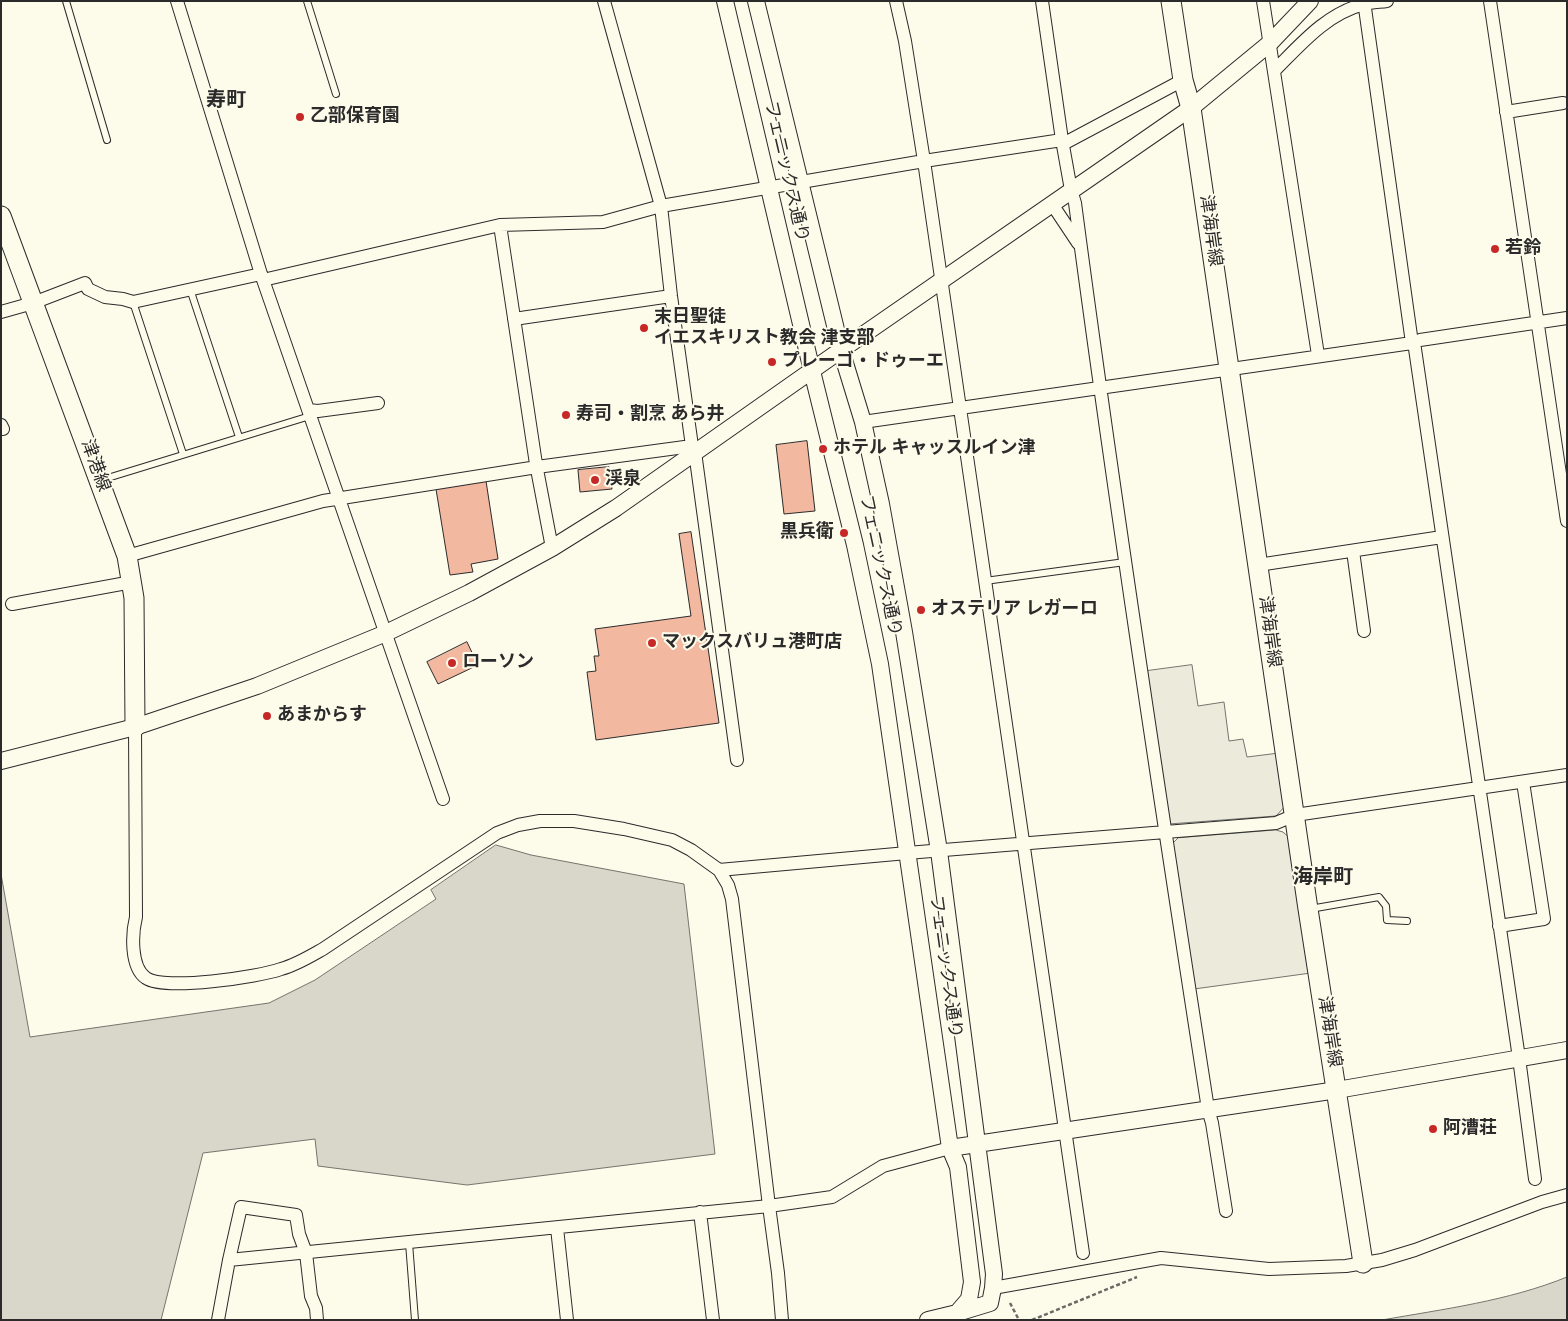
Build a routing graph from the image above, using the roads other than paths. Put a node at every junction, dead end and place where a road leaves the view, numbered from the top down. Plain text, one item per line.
1 (66, 1) edge
2 (177, 1) edge
3 (307, 1) edge
4 (604, 1) edge
5 (726, 1) edge
6 (756, 1) edge
7 (896, 1) edge
8 (1042, 1) edge
9 (1171, 1) edge
10 (1263, 1) edge
11 (1310, 1) edge
12 (1387, 1) edge
13 (1490, 1) edge
14 (1364, 3) edge
15 (1270, 43) junction
16 (1275, 70) junction
17 (1183, 80) junction
18 (336, 94) dead end
19 (1563, 103) dead end
20 (1191, 108) junction
21 (1506, 112) junction
22 (107, 140) dead end
23 (1063, 142) junction
24 (924, 161) junction
25 (801, 182) junction
26 (768, 188) junction
27 (1071, 190) junction
28 (1052, 204) junction
29 (661, 206) junction
30 (1, 216) edge
31 (500, 225) junction
32 (1081, 248) junction
33 (262, 277) junction
34 (942, 281) junction
35 (190, 290) junction
36 (671, 296) junction
37 (33, 302) junction
38 (133, 302) junction
39 (1, 312) edge
40 (1567, 318) edge
41 (514, 319) junction
42 (1537, 323) junction
43 (1413, 343) junction
44 (841, 350) junction
45 (1318, 355) junction
46 (1229, 368) junction
47 (812, 371) junction
48 (1100, 387) junction
49 (378, 403) dead end
50 (959, 407) junction
51 (310, 413) junction
52 (862, 422) junction
53 (239, 437) junction
54 (694, 449) junction
55 (183, 454) junction
56 (538, 467) junction
57 (100, 481) junction
58 (339, 498) junction
59 (1567, 521) edge
60 (1442, 538) junction
61 (552, 548) junction
62 (1353, 551) junction
63 (128, 556) junction
64 (1125, 562) junction
65 (1258, 565) junction
66 (985, 581) junction
67 (132, 582) junction
68 (12, 604) dead end
69 (1364, 631) dead end
70 (386, 633) junction
71 (135, 727) junction
72 (8, 759) edge
73 (737, 760) dead end
74 (1567, 775) edge
75 (1523, 782) junction
76 (1478, 788) junction
77 (443, 799) dead end
78 (1295, 815) junction
79 (1164, 831) junction
80 (1023, 843) junction
81 (939, 850) junction
82 (907, 853) junction
83 (719, 870) junction
84 (1308, 909) junction
85 (1407, 920) dead end
86 (1499, 926) junction
87 (1567, 1050) edge
88 (1519, 1058) junction
89 (1337, 1090) junction
90 (1208, 1109) junction
91 (1066, 1132) junction
92 (977, 1145) junction
93 (950, 1148) junction
94 (1535, 1179) dead end
95 (1567, 1195) edge
96 (769, 1206) junction
97 (1226, 1211) dead end
98 (700, 1212) junction
99 (557, 1228) junction
100 (410, 1243) junction
101 (306, 1253) junction
102 (1083, 1253) dead end
103 (229, 1260) junction
104 (1364, 1263) junction
105 (993, 1288) junction
106 (958, 1313) junction
107 (218, 1320) edge
108 (317, 1320) edge
109 (415, 1320) edge
110 (567, 1320) edge
111 (713, 1320) edge
112 (782, 1320) edge
113 (928, 1320) edge

1 - 22 lane
2 - 33 street
3 - 18 lane
4 - 29 street
5 - 26 street, フェニックス通り
6 - 25 street, フェニックス通り
7 - 24 street
8 - 23 street
9 - 17 main road, 津海岸線
10 - 15 street
11 - 15 street
12 - 14 street
13 - 21 street
14 - 16 street
14 - 43 street
15 - 16 street
15 - 20 street
16 - 45 street
17 - 20 main road, 津海岸線
17 - 23 street
19 - 21 street
20 - 27 street
20 - 46 main road, 津海岸線
21 - 42 street
23 - 24 street
23 - 27 street
24 - 25 street
24 - 34 street
25 - 26 street
25 - 44 street, フェニックス通り
26 - 29 street
26 - 47 street, フェニックス通り
27 - 28 street
27 - 32 street
28 - 32 street
28 - 34 street
29 - 31 street
29 - 36 street
30 - 37 main road, 津港線
31 - 33 street
31 - 41 street
32 - 48 street
33 - 35 street
33 - 51 street
34 - 44 street
34 - 50 street
35 - 38 street
35 - 53 lane
36 - 41 street
36 - 54 street
37 - 38 street
37 - 39 street
37 - 57 main road, 津港線
38 - 55 lane
40 - 42 street
41 - 56 street
42 - 43 street
42 - 59 street
43 - 45 street
43 - 60 street
44 - 47 street
44 - 52 street, フェニックス通り
45 - 46 street
46 - 48 street
46 - 65 main road, 津海岸線
47 - 54 street
47 - 82 street, フェニックス通り
48 - 50 street
48 - 64 street
49 - 51 street
50 - 52 street
50 - 66 street
51 - 53 lane
51 - 58 street
52 - 81 street, フェニックス通り
53 - 55 lane
54 - 56 street
54 - 61 street
54 - 73 street
55 - 57 lane
56 - 58 street
56 - 61 street
57 - 63 main road, 津港線
58 - 63 street
58 - 70 street
60 - 62 street
60 - 76 street
61 - 70 street
62 - 65 street
62 - 69 street
63 - 67 main road, 津港線
64 - 66 lane
64 - 79 street
65 - 78 main road, 津海岸線
66 - 80 street
67 - 68 street
67 - 71 main road, 津港線
70 - 71 street
70 - 77 street
71 - 72 street
71 - 83 street
74 - 75 street
75 - 76 street
75 - 86 street
76 - 78 street
76 - 86 street
78 - 79 street
78 - 84 main road, 津海岸線
79 - 80 street
79 - 90 street
80 - 81 street
80 - 91 street
81 - 82 street
81 - 92 street, フェニックス通り
82 - 83 street
82 - 93 street, フェニックス通り
83 - 96 street
84 - 85 lane
84 - 89 main road, 津海岸線
86 - 88 street
87 - 88 street
88 - 89 street
88 - 94 street
89 - 90 street
89 - 104 main road, 津海岸線
90 - 91 street
90 - 97 street
91 - 92 street
91 - 102 street
92 - 93 street
92 - 105 street, フェニックス通り
93 - 96 street
93 - 106 street, フェニックス通り
95 - 104 street
96 - 98 street
96 - 112 street
98 - 99 street
98 - 111 street
99 - 100 street
99 - 110 street
100 - 101 street
100 - 109 lane
101 - 103 street
101 - 103 street
101 - 108 street
103 - 107 street
104 - 105 street
105 - 106 street
106 - 113 street

